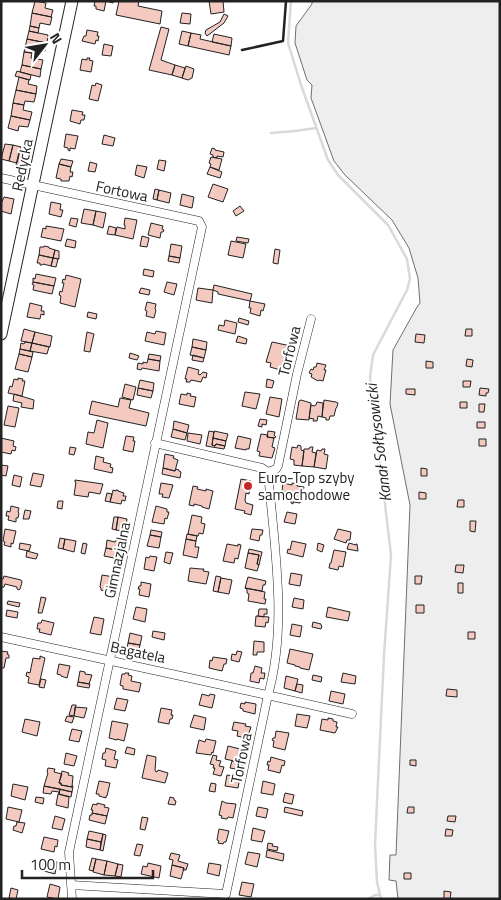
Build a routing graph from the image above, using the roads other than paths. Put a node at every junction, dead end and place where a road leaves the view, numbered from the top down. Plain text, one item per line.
1 (72, 1) edge
2 (1, 178) edge
3 (33, 185) junction
4 (202, 227) joint
5 (311, 319) dead end
6 (1, 334) edge
7 (156, 443) junction
8 (268, 472) junction
9 (1, 637) edge
10 (110, 660) junction
11 (268, 695) junction
12 (352, 714) dead end
13 (71, 885) junction
14 (72, 899) edge

1 - 3 street, Redycka
2 - 3 street
3 - 4 street, Fortowa
3 - 6 street, Redycka
4 - 7 street, Gimnazjalna
5 - 8 street, Torfowa
7 - 8 street
7 - 10 street, Gimnazjalna
8 - 11 street, Torfowa
9 - 10 street, Bagatela
10 - 11 street, Bagatela
10 - 13 street, Gimnazjalna
11 - 12 street, Bagatela
11 - 13 street, Torfowa
13 - 14 street, Gimnazjalna

